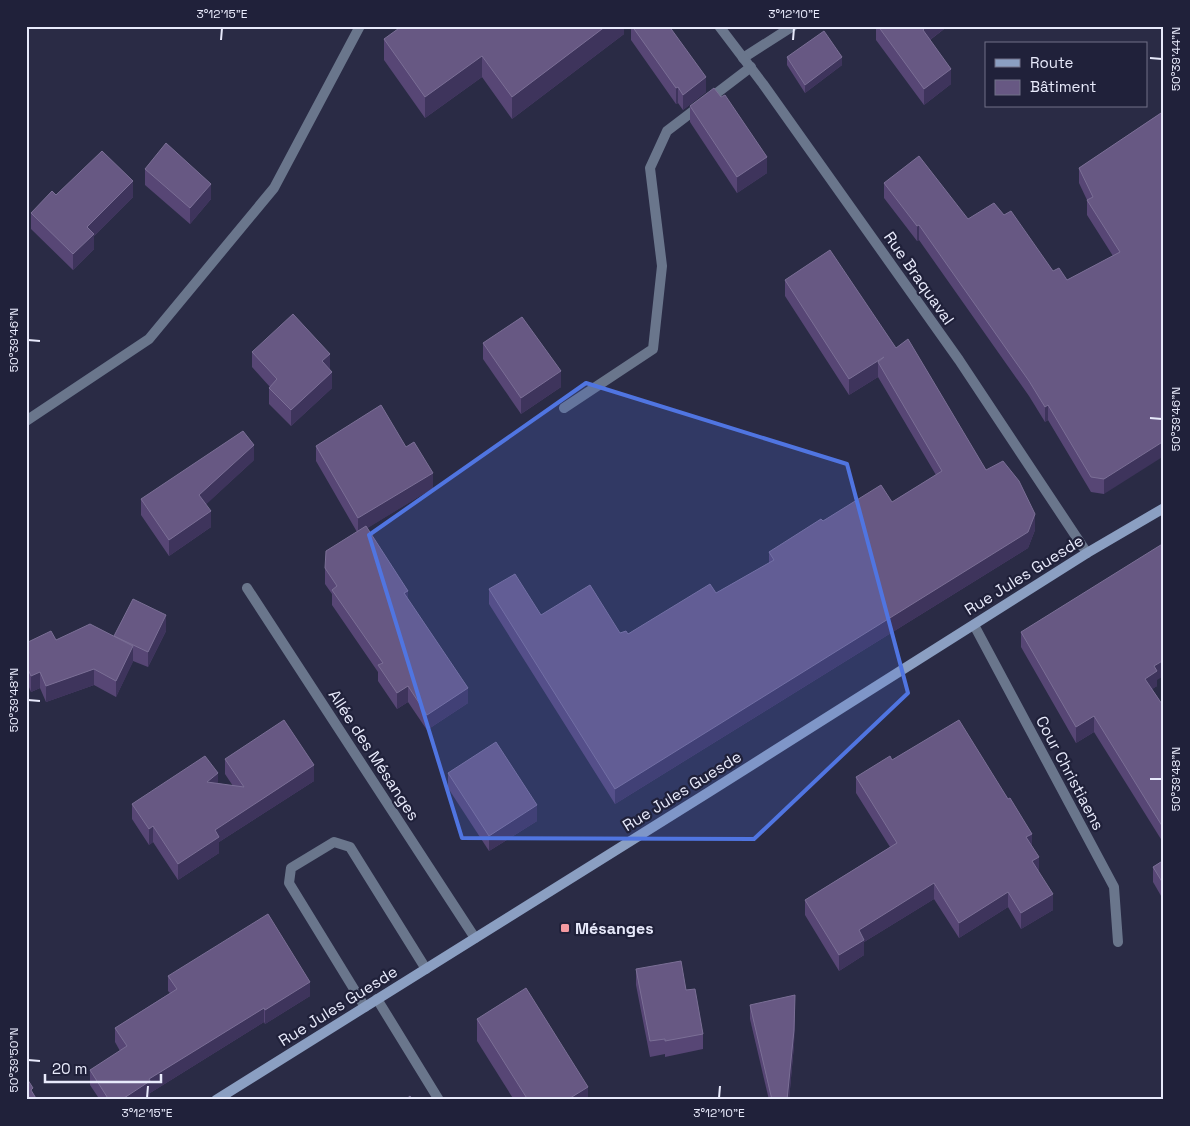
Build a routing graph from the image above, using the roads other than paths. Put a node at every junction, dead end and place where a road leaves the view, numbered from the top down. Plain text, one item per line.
1 (360, 26) edge
2 (719, 26) edge
3 (793, 26) edge
4 (744, 58) junction
5 (751, 67) junction
6 (564, 408) dead end
7 (26, 421) edge
8 (1164, 508) edge
9 (1087, 553) junction
10 (247, 588) dead end
11 (974, 625) junction
12 (476, 938) junction
13 (1118, 942) dead end
14 (426, 969) junction
15 (377, 999) junction
16 (365, 1007) junction
17 (216, 1100) edge
18 (438, 1100) edge

1 - 7 street
2 - 4 street, Rue Braquaval
3 - 4 street
4 - 5 street, Rue Braquaval
5 - 6 street
5 - 9 street, Rue Braquaval
8 - 9 main road, Rue Jules Guesde
9 - 11 main road, Rue Jules Guesde
10 - 12 street, Allée des Mésanges
11 - 12 main road, Rue Jules Guesde
11 - 13 street, Cour Christiaens
12 - 14 main road, Rue Jules Guesde
14 - 15 main road, Rue Jules Guesde
14 - 16 street
15 - 16 main road, Rue Jules Guesde
15 - 18 street
16 - 17 main road, Rue Jules Guesde

